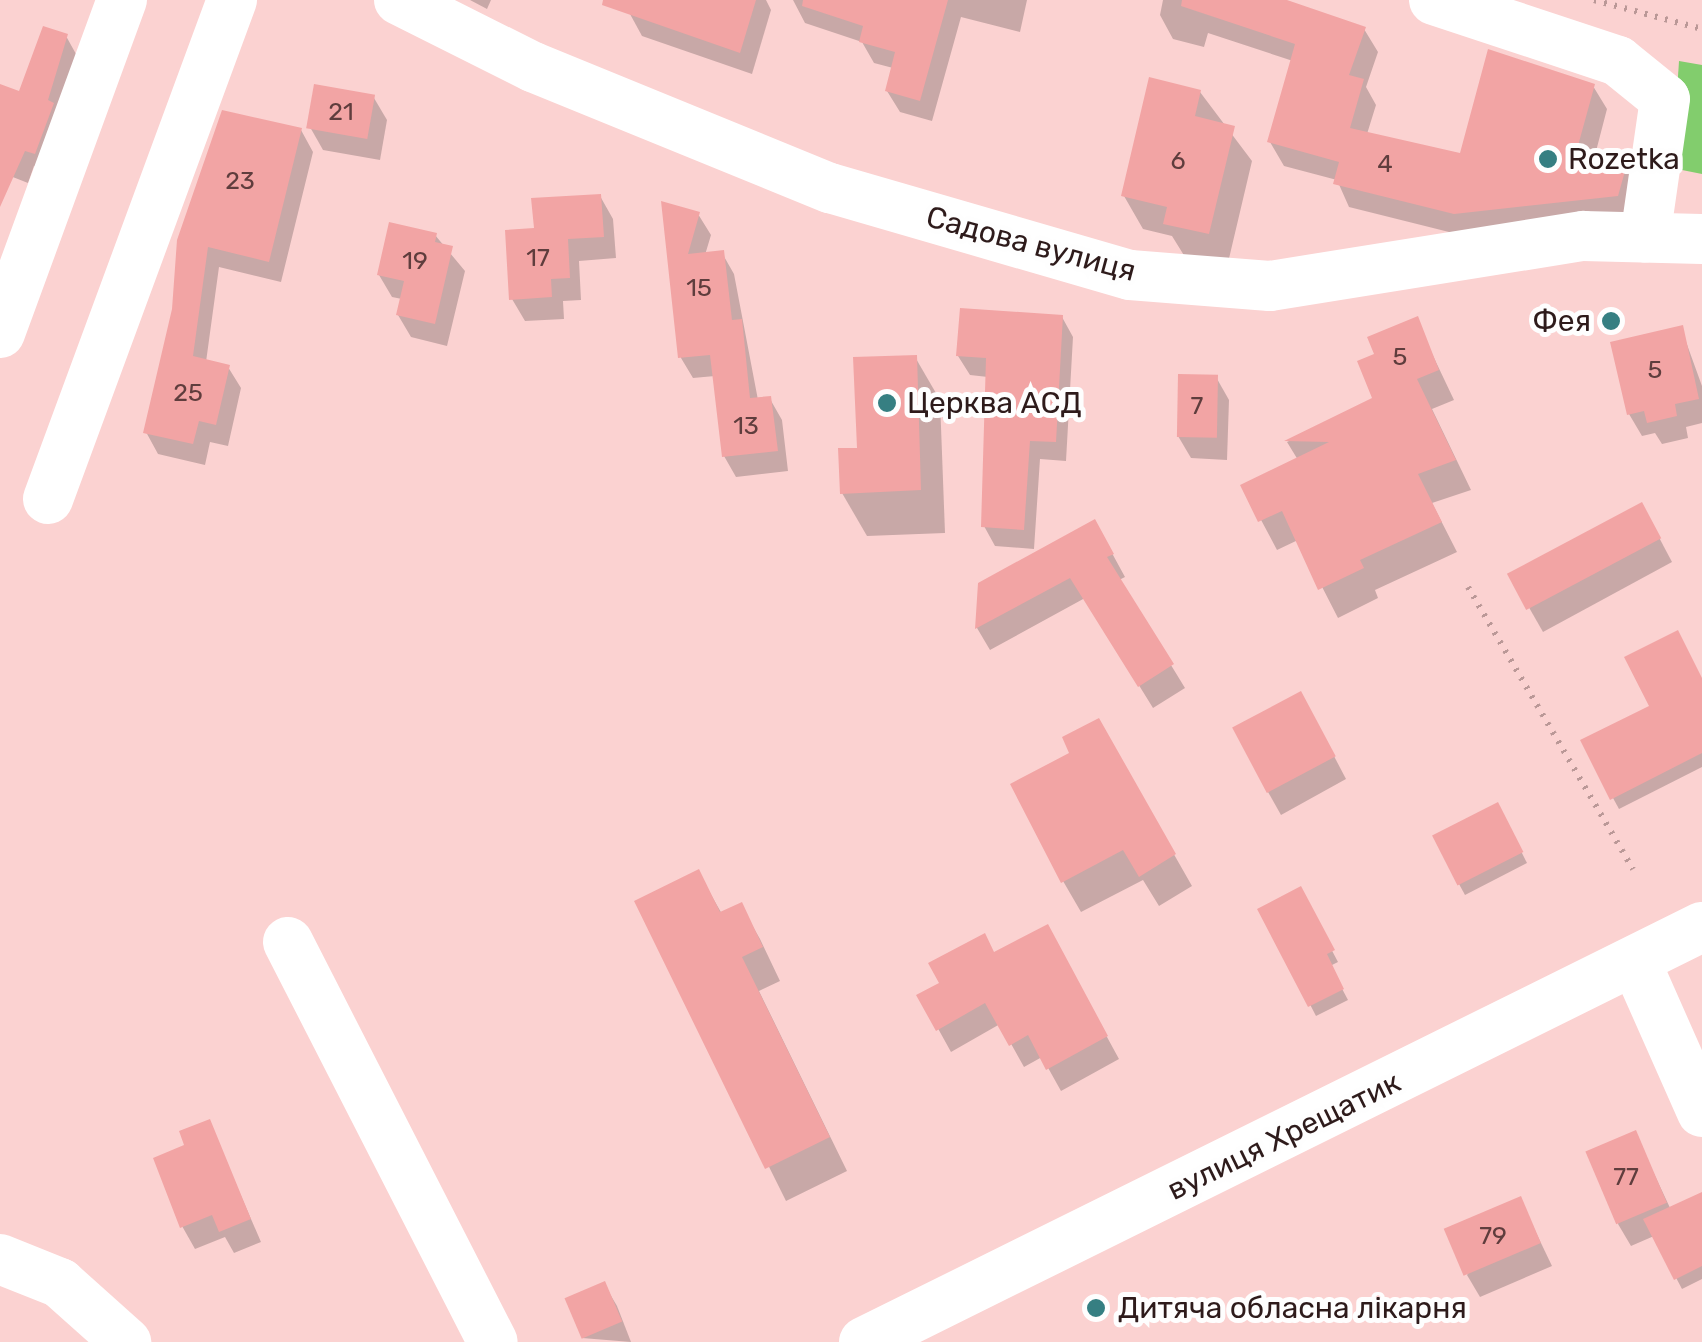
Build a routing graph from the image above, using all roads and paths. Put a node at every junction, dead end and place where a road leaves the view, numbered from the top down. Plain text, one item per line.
1 (122, 0) edge
2 (232, 0) edge
3 (400, 0) edge
4 (1434, 0) edge
5 (1594, 0) edge
6 (1702, 29) edge
7 (1645, 238) junction
8 (1702, 239) edge
9 (0, 333) edge
10 (48, 499) dead end
11 (1468, 587) dead end
12 (1633, 870) dead end
13 (1702, 927) edge
14 (288, 942) dead end
15 (1636, 963) junction
16 (1702, 1112) edge
17 (0, 1259) edge
18 (126, 1342) edge
19 (492, 1342) edge
20 (864, 1342) edge

1 - 9 street
2 - 10 street
3 - 7 street, Садова вулиця
4 - 7 street
5 - 6 path
7 - 8 street, Садова вулиця
11 - 12 path
13 - 15 street, вулиця Хрещатик
14 - 19 street
15 - 16 street
15 - 20 street, вулиця Хрещатик
17 - 18 street

